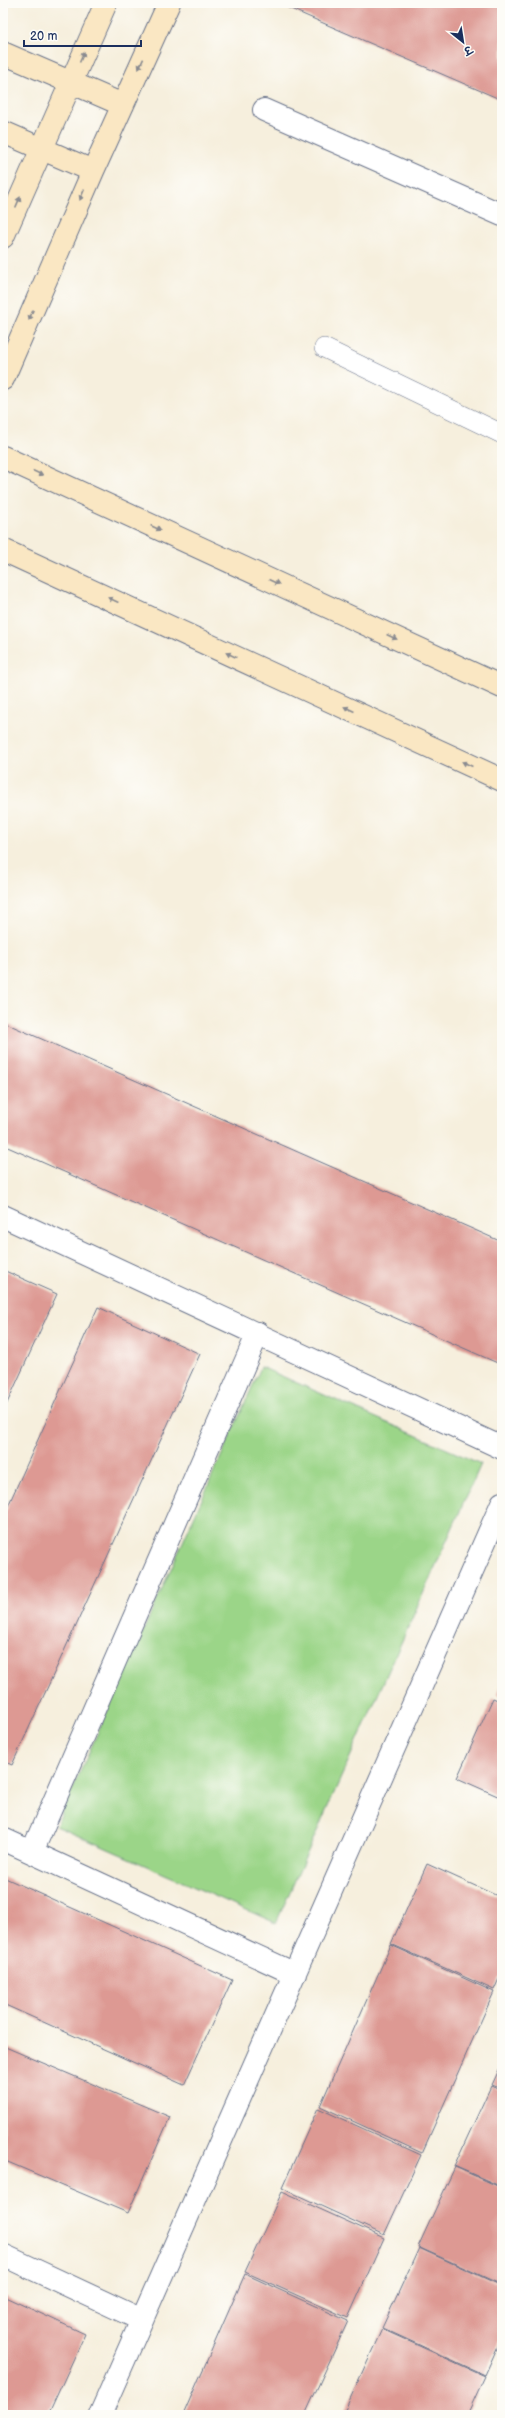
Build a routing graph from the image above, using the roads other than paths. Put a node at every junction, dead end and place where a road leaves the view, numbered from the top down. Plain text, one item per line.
1 (106, 3) edge
2 (169, 3) edge
3 (3, 53) edge
4 (71, 83) junction
5 (122, 105) junction
6 (264, 110) dead end
7 (3, 132) edge
8 (41, 149) junction
9 (93, 171) junction
10 (502, 215) edge
11 (3, 237) edge
12 (324, 348) dead end
13 (3, 379) edge
14 (502, 434) edge
15 (3, 457) edge
16 (3, 550) edge
17 (502, 687) edge
18 (502, 780) edge
19 (3, 1216) edge
20 (258, 1333) junction
21 (502, 1448) edge
22 (502, 1503) edge
23 (3, 1839) edge
24 (32, 1852) junction
25 (295, 1974) junction
26 (3, 2255) edge
27 (142, 2320) junction
28 (100, 2415) edge

4 -> 1 street
2 -> 5 street
3 - 4 street
4 - 5 street
4 - 8 street
5 - 9 street
6 - 10 street
7 - 8 street
8 - 9 street
11 -> 8 street
9 -> 13 street
12 - 14 lane
15 -> 17 street
18 -> 16 street
19 - 20 street
20 - 21 street
20 - 24 street
22 - 25 street
23 - 24 street
24 - 25 street
25 - 27 street
26 - 27 street
27 - 28 street

